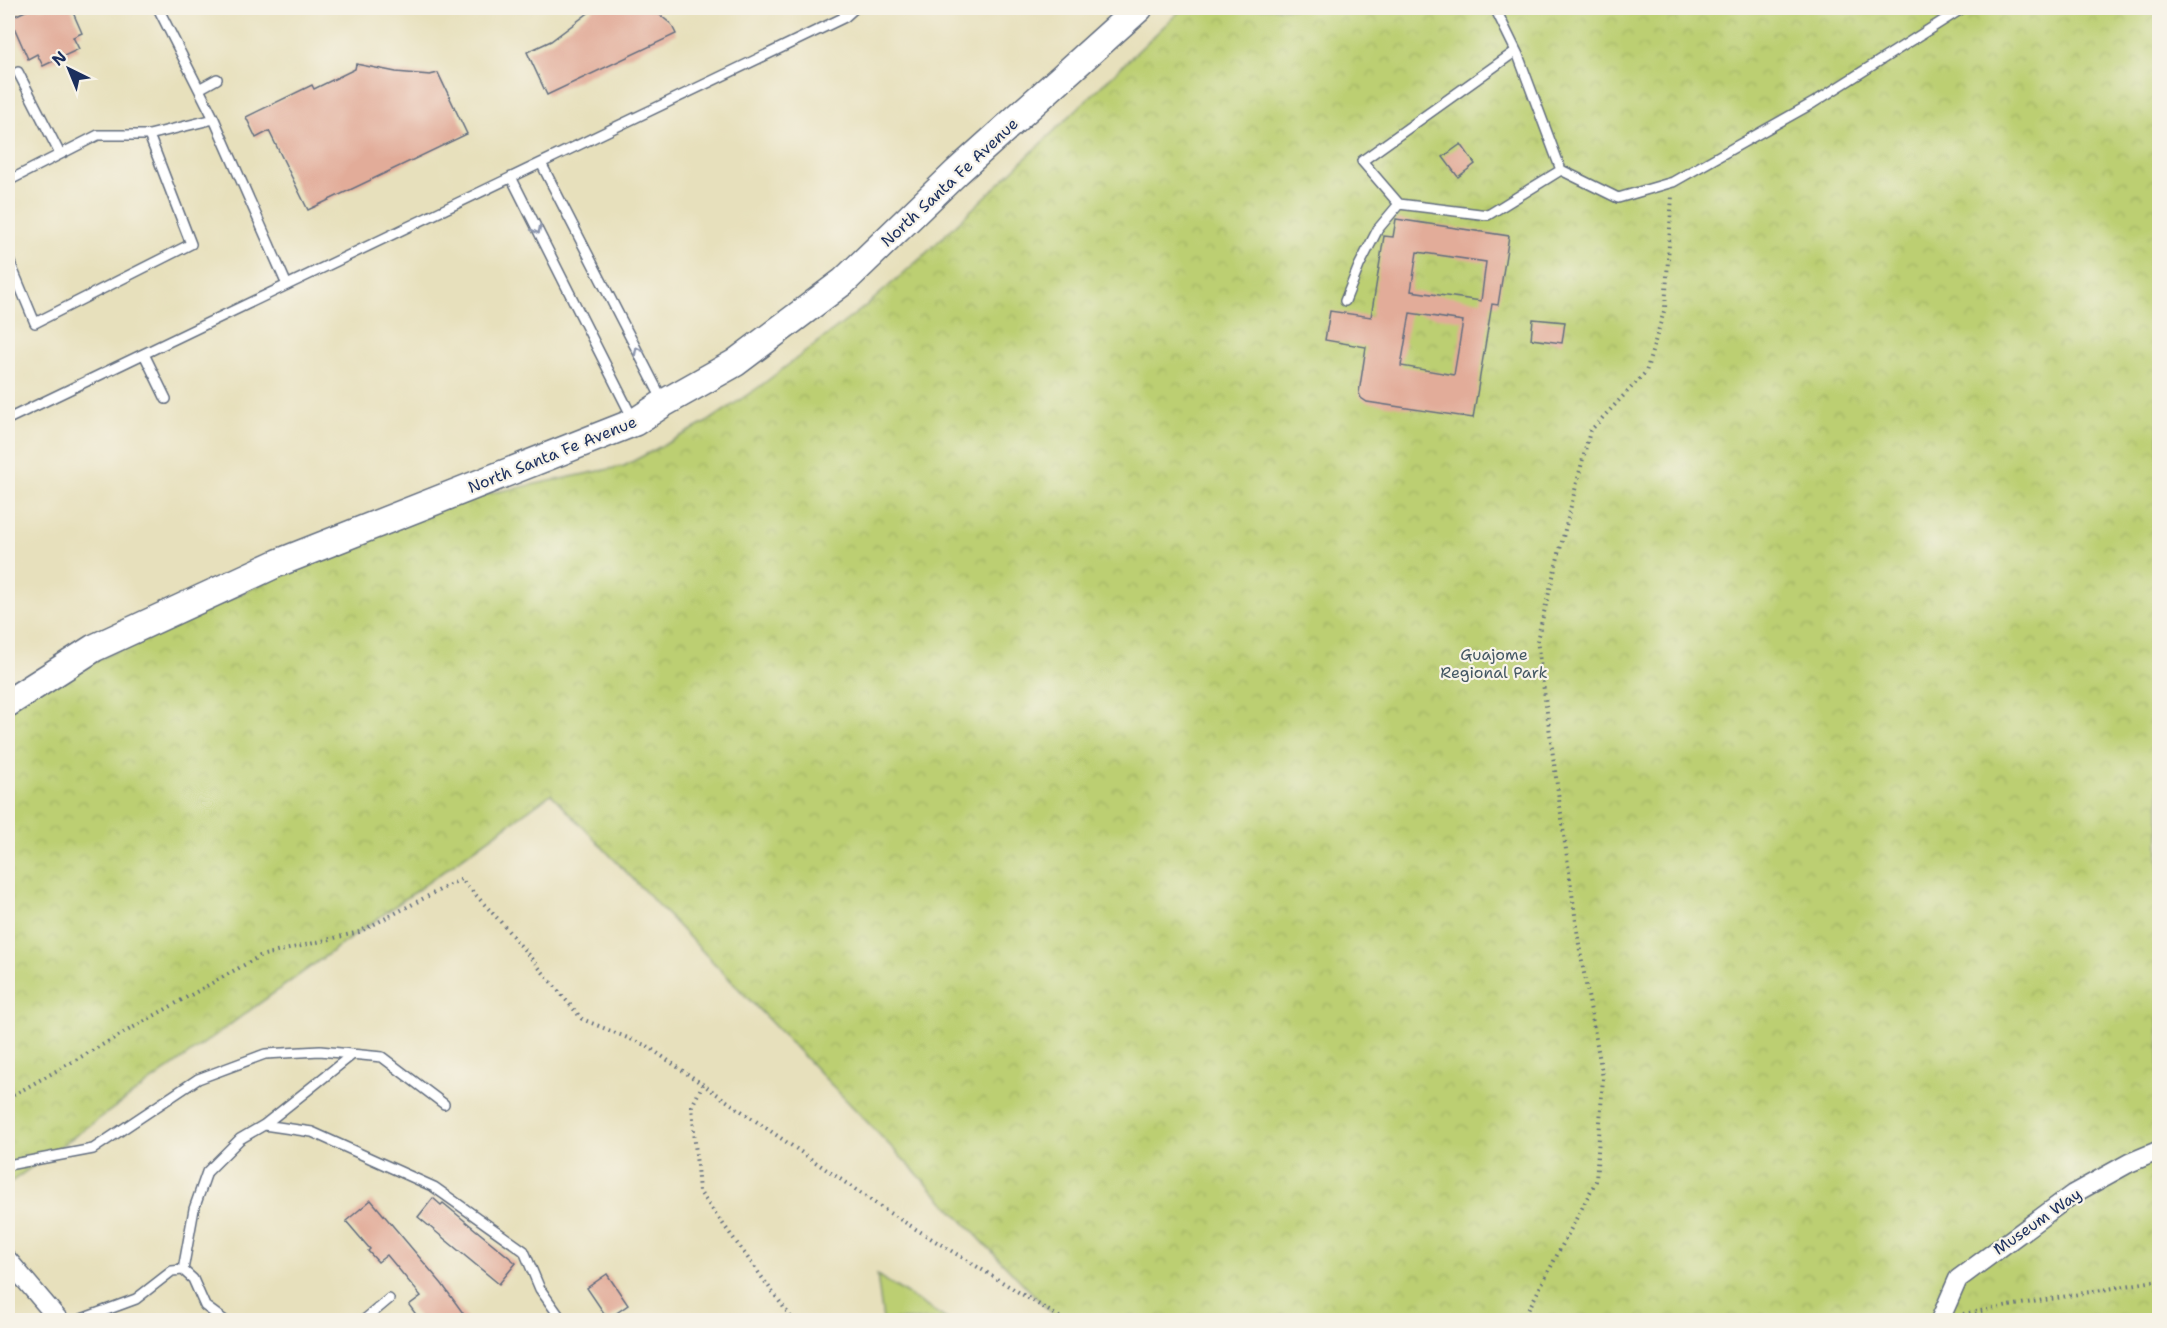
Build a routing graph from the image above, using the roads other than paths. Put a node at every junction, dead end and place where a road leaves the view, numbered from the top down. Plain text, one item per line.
1 (158, 8) edge
2 (855, 8) edge
3 (1139, 8) edge
4 (1495, 8) edge
5 (1963, 8) edge
6 (844, 12) edge
7 (1516, 51) junction
8 (18, 72) dead end
9 (217, 79) dead end
10 (199, 89) junction
11 (214, 119) junction
12 (149, 135) junction
13 (60, 154) junction
14 (541, 163) junction
15 (1562, 171) junction
16 (511, 177) junction
17 (8, 181) edge
18 (1399, 204) junction
19 (8, 258) edge
20 (287, 285) junction
21 (1345, 301) dead end
22 (144, 354) junction
23 (166, 399) dead end
24 (664, 403) junction
25 (8, 419) edge
26 (635, 422) junction
27 (8, 703) edge
28 (353, 1054) junction
29 (444, 1104) dead end
30 (264, 1125) junction
31 (2160, 1150) edge
32 (8, 1165) edge
33 (8, 1260) edge
34 (183, 1270) junction
35 (389, 1299) dead end
36 (1940, 1319) edge
37 (59, 1320) edge
38 (80, 1320) edge
39 (224, 1320) edge
40 (364, 1320) edge
41 (562, 1320) edge

1 - 10 lane
2 - 6 lane
3 - 24 main road, North Santa Fe Avenue
4 - 7 lane
5 - 15 lane
6 - 14 lane
7 - 15 lane
7 - 18 lane
8 - 13 lane
9 - 10 lane
10 - 11 lane
11 - 12 lane
11 - 20 lane
12 - 13 lane
12 - 19 lane
13 - 17 lane
14 - 16 lane
24 -> 14 lane
15 - 18 lane
16 - 20 lane
16 -> 26 lane
18 - 21 lane
20 - 22 lane
22 - 23 lane
22 - 25 lane
24 - 26 main road, North Santa Fe Avenue
26 - 27 main road, North Santa Fe Avenue
28 - 29 lane
28 - 30 lane
28 - 32 lane
30 - 34 lane
30 - 41 lane
31 - 36 street, Museum Way
33 - 37 street
34 - 38 lane
34 - 39 lane
35 - 40 lane

